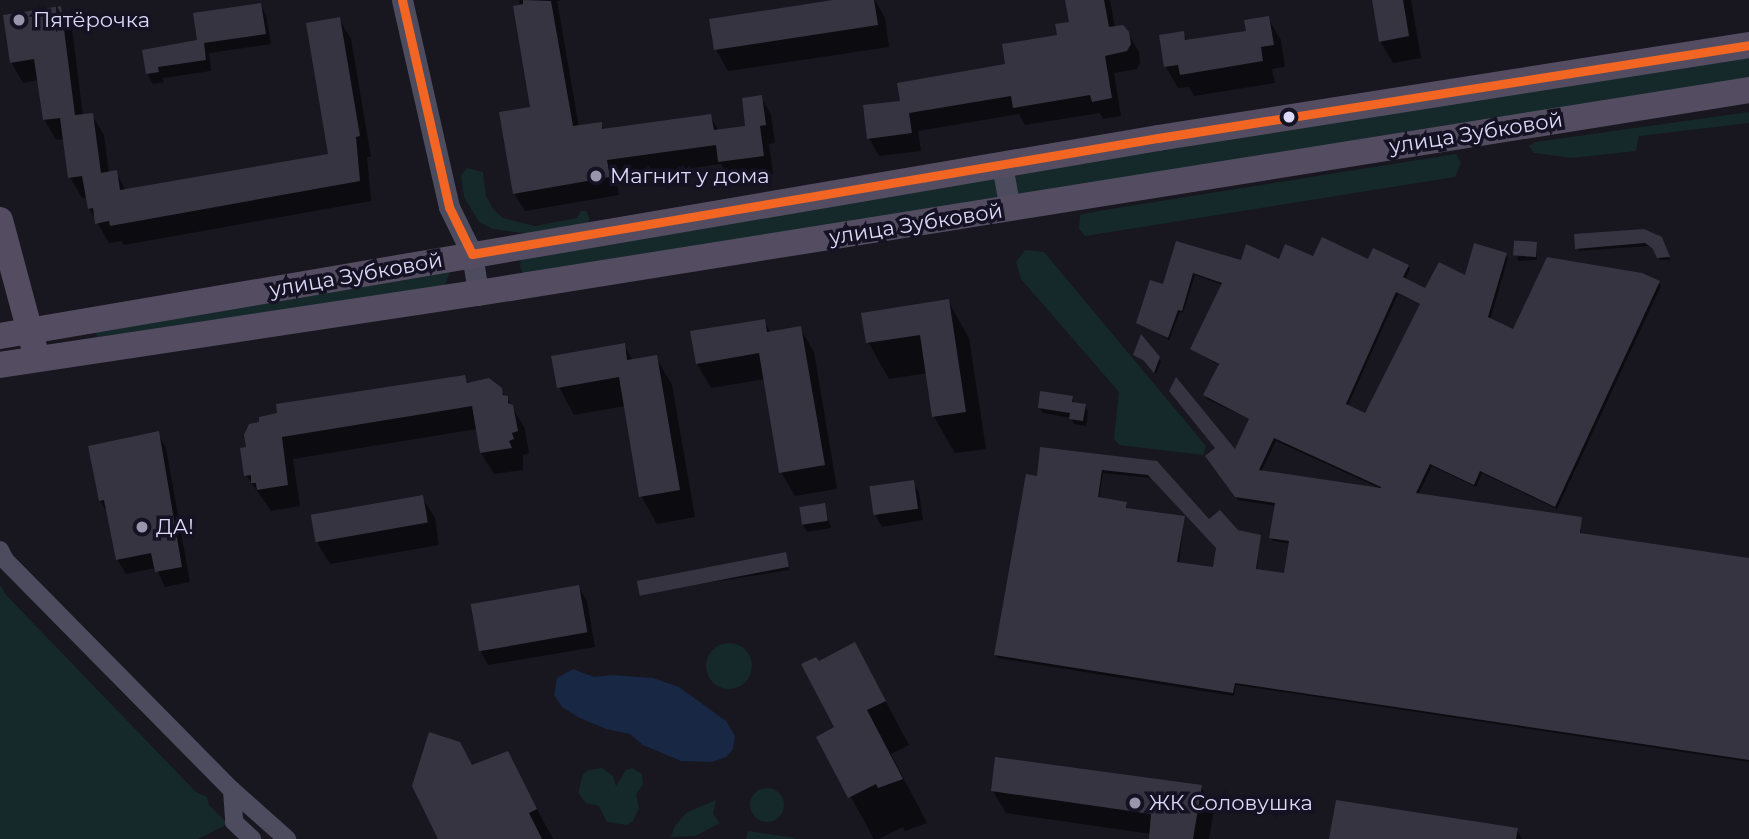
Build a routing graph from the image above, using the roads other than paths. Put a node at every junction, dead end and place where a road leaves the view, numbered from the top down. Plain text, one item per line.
1 (402, 0) edge
2 (1749, 45) edge
3 (1749, 90) edge
4 (1002, 165) junction
5 (1010, 209) junction
6 (0, 220) edge
7 (472, 254) junction
8 (478, 293) junction
9 (29, 331) junction
10 (0, 335) edge
11 (38, 359) junction
12 (0, 365) edge
13 (0, 550) edge
14 (232, 790) junction
15 (252, 839) edge
16 (286, 839) edge

1 - 7 street
2 - 4 main road, улица Зубковой
3 - 5 main road, улица Зубковой
4 - 5 street
4 - 7 main road, улица Зубковой
5 - 8 main road, улица Зубковой
6 - 9 main road
7 - 8 street
7 - 9 main road, улица Зубковой
8 - 11 main road, улица Зубковой
9 - 10 main road, улица Зубковой
9 - 11 main road
11 - 12 main road, улица Зубковой
13 - 14 street
14 - 15 street
14 - 16 street

